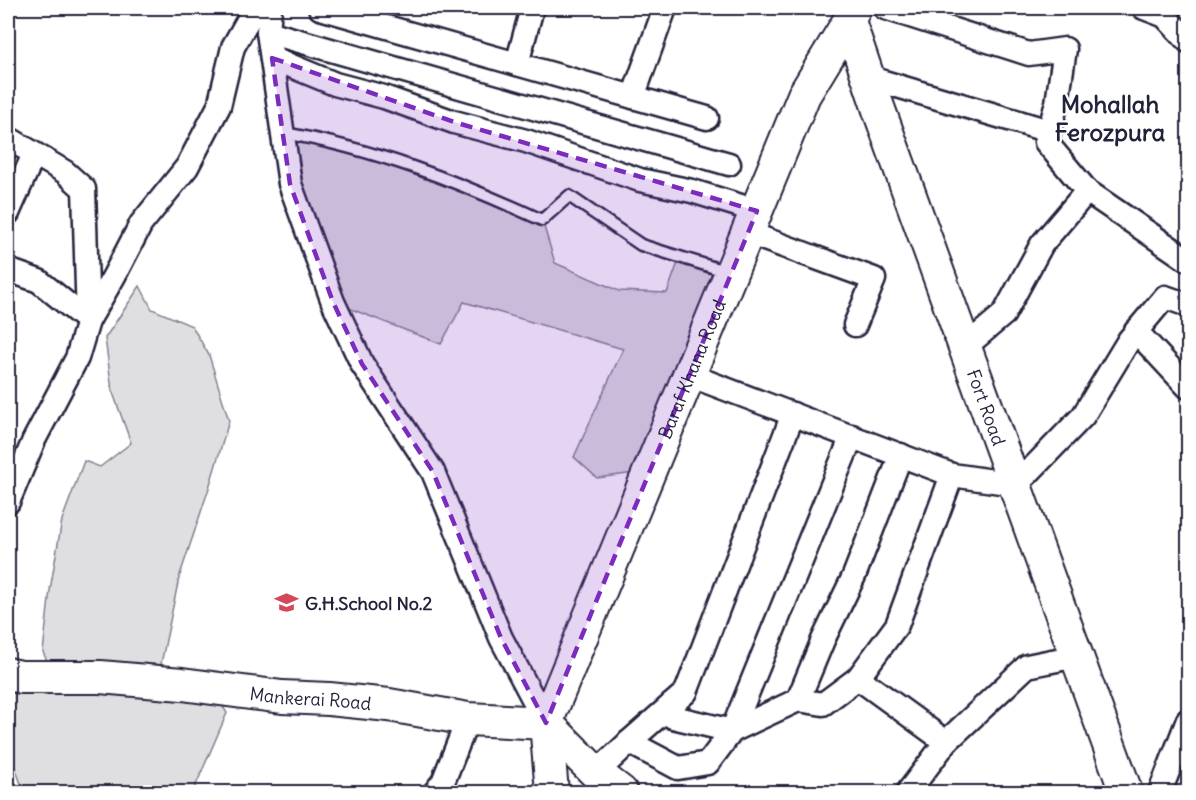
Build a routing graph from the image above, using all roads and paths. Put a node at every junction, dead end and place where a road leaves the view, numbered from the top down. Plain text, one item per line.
1 (255, 8) edge
2 (270, 8) edge
3 (532, 8) edge
4 (665, 8) edge
5 (885, 8) edge
6 (1144, 8) edge
7 (331, 9) edge
8 (852, 14) edge
9 (268, 32) junction
10 (1188, 41) edge
11 (272, 58) junction
12 (517, 64) junction
13 (867, 77) junction
14 (633, 97) junction
15 (707, 118) dead end
16 (1049, 131) junction
17 (283, 133) junction
18 (8, 138) edge
19 (34, 154) junction
20 (729, 164) dead end
21 (1087, 191) junction
22 (8, 213) edge
23 (752, 222) junction
24 (1188, 260) edge
25 (8, 270) edge
26 (731, 272) junction
27 (1188, 305) edge
28 (88, 321) junction
29 (855, 325) dead end
30 (1136, 331) junction
31 (965, 347) junction
32 (689, 375) junction
33 (1188, 387) edge
34 (793, 414) junction
35 (852, 436) junction
36 (901, 455) junction
37 (952, 475) junction
38 (1014, 484) junction
39 (8, 502) edge
40 (1077, 656) junction
41 (8, 674) edge
42 (858, 678) junction
43 (798, 700) junction
44 (671, 705) junction
45 (468, 719) junction
46 (1188, 720) edge
47 (546, 723) junction
48 (732, 731) junction
49 (629, 742) junction
50 (946, 742) junction
51 (596, 773) junction
52 (435, 792) edge
53 (552, 792) edge
54 (621, 792) edge
55 (908, 792) edge
56 (1126, 792) edge
57 (1160, 792) edge

1 - 28 street
2 - 9 street
3 - 12 street
4 - 14 street
5 - 16 street
6 - 10 street
7 - 12 street
8 - 13 street, Fort Road
8 - 23 street, Baraf Khana Road
9 - 11 street
9 - 20 street
11 - 17 street
11 - 23 street
12 - 14 street
13 - 16 street
13 - 31 street, Fort Road
14 - 15 street
16 - 21 street
17 - 26 lane
17 - 47 street
18 - 19 street
19 - 22 street
19 - 28 street
21 - 24 street
21 - 31 street
23 - 26 street, Baraf Khana Road
23 - 29 street
25 - 28 street
26 - 32 street, Baraf Khana Road
27 - 30 street
28 - 39 street
30 - 33 street
30 - 38 street
31 - 38 street, Fort Road
32 - 34 street
32 - 47 street, Baraf Khana Road
34 - 35 street
34 - 44 street
35 - 36 street
35 - 48 street
36 - 37 street
36 - 43 street
37 - 38 street
37 - 42 street
38 - 40 street, Fort Road
40 - 50 street
40 - 56 street, Fort Road
41 - 45 street, Mankerai Road
42 - 43 street
42 - 50 street
43 - 48 street
44 - 48 street
44 - 49 street
45 - 47 street, Mankerai Road
45 - 52 street
46 - 57 street
47 - 51 street
47 - 53 street
48 - 49 street
49 - 51 street
50 - 55 street
51 - 54 street

